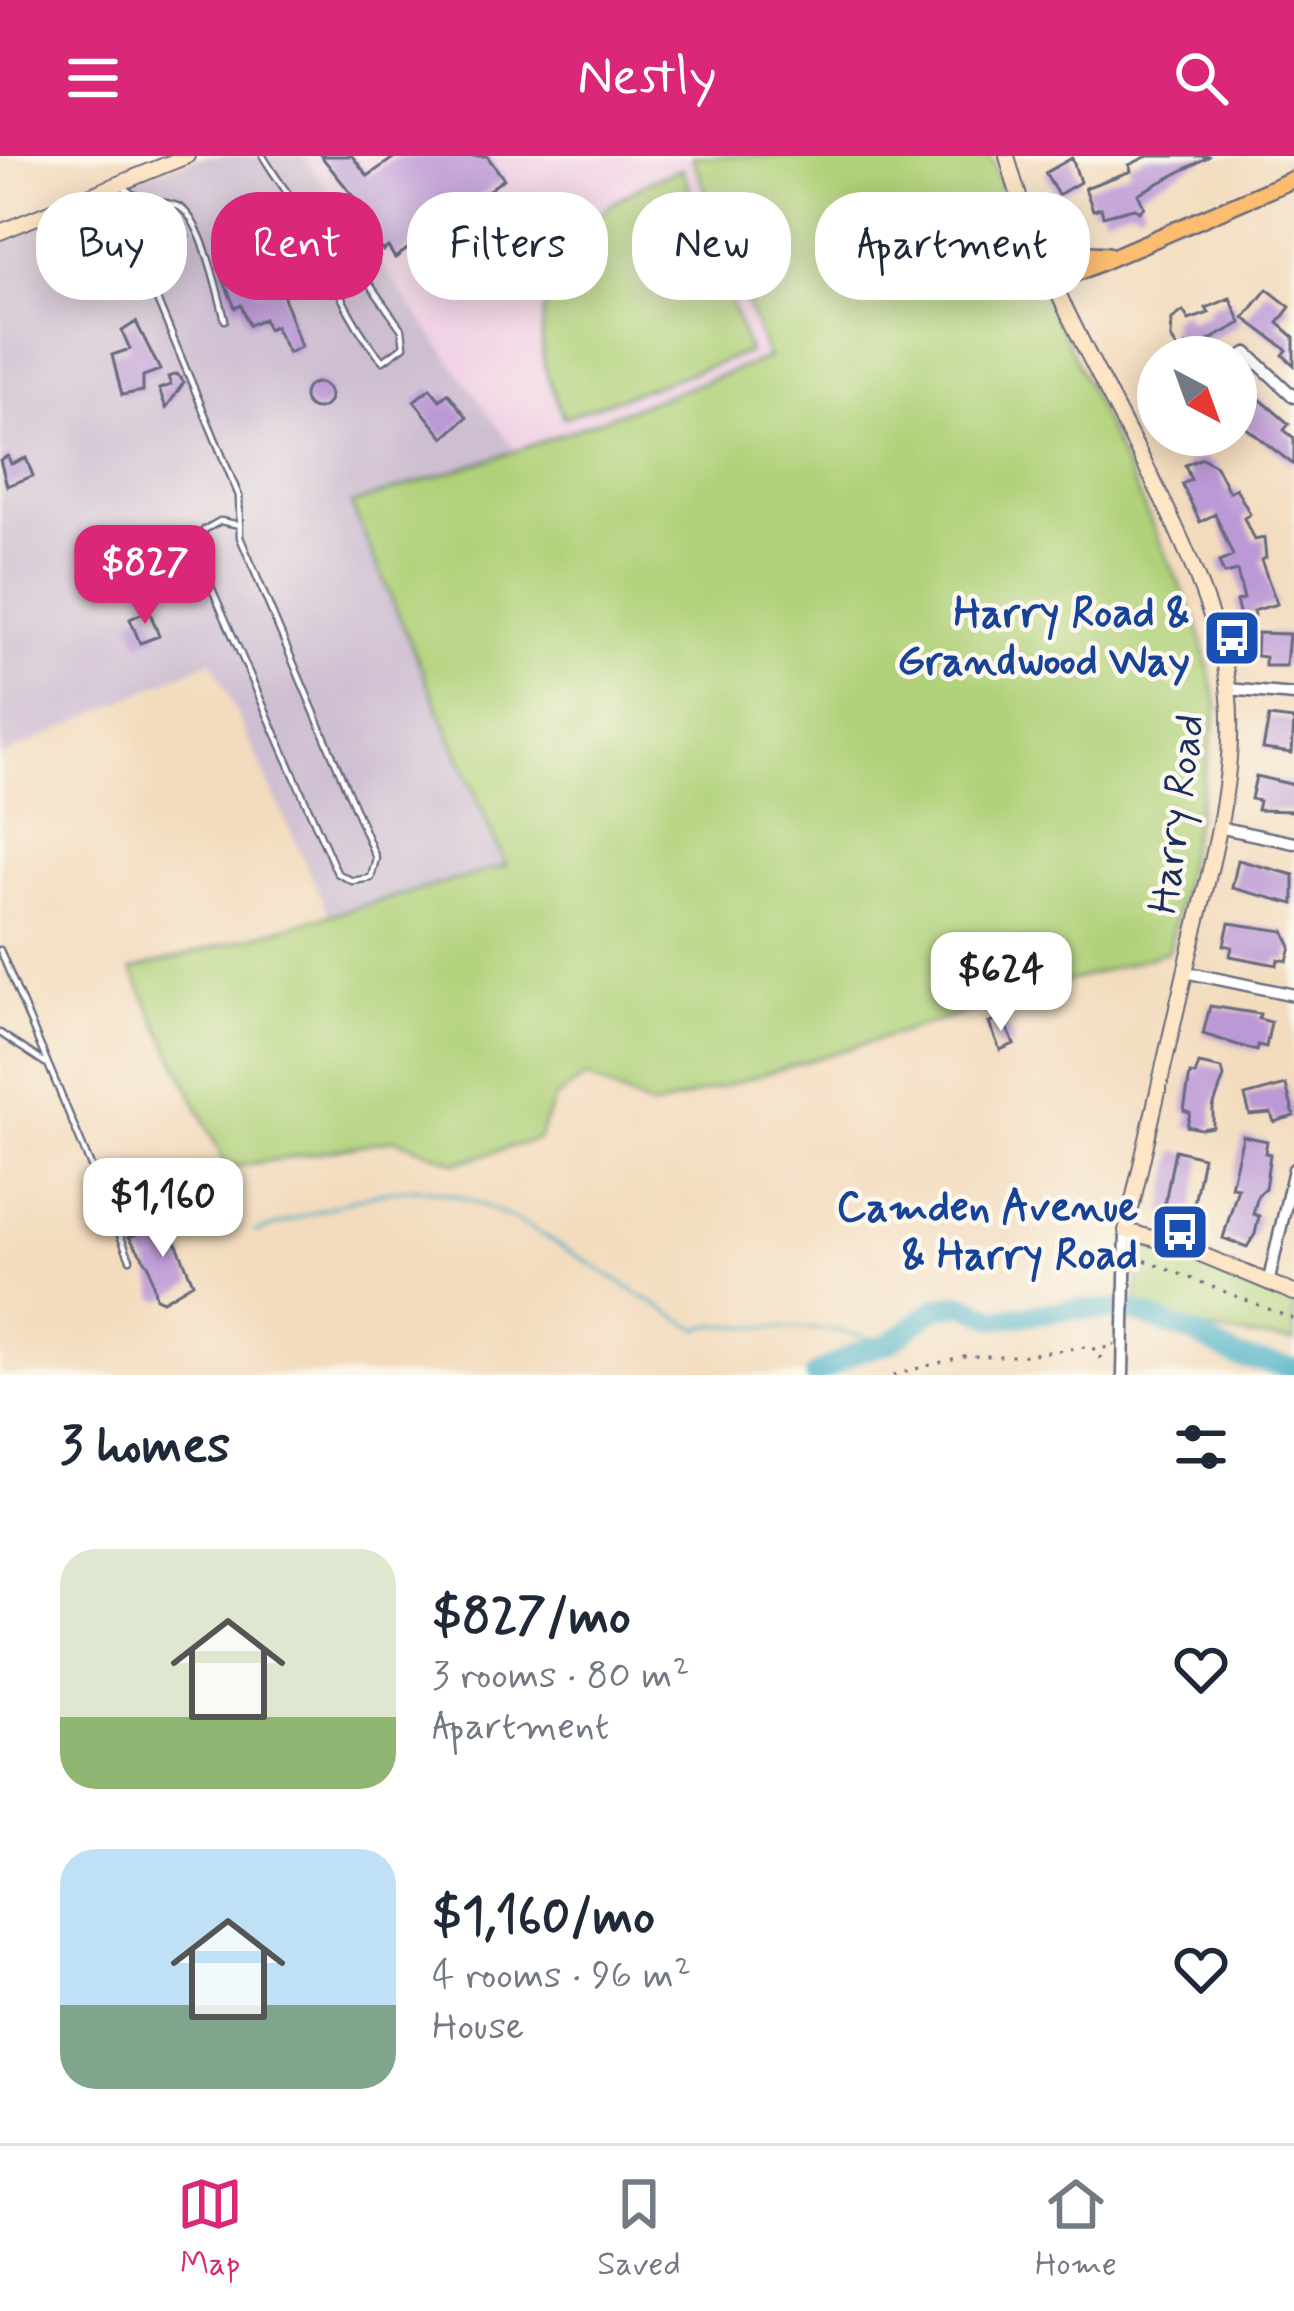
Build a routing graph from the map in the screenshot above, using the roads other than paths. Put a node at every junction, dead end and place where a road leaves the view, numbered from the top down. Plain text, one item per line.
1 (187, 156) edge
2 (263, 156) edge
3 (1007, 156) edge
4 (1294, 179) edge
5 (115, 185) junction
6 (286, 192) edge
7 (1019, 192) edge
8 (294, 204) joint
9 (0, 232) edge
10 (1090, 254) edge
11 (1117, 255) junction
12 (1090, 267) edge
13 (1063, 300) edge
14 (226, 320) dead end
15 (1257, 362) edge
16 (1294, 397) edge
17 (240, 525) junction
18 (1228, 689) junction
19 (1294, 695) edge
20 (1217, 827) junction
21 (1294, 843) edge
22 (0, 950) edge
23 (1185, 972) junction
24 (1294, 995) edge
25 (0, 1033) edge
26 (48, 1064) junction
27 (1294, 1168) edge
28 (1126, 1232) junction
29 (130, 1259) dead end
30 (1268, 1284) junction
31 (1294, 1293) edge
32 (1123, 1375) edge

1 - 5 street
2 - 6 lane
3 - 7 street, Harry Road
4 - 11 main road
5 - 9 street
5 - 14 lane
5 - 17 lane
8 - 8 lane
10 - 11 main road
11 - 12 main road
13 - 18 street, Harry Road
15 - 16 street
17 - 17 lane
18 - 19 street
18 - 20 street, Harry Road
20 - 21 street
20 - 23 street, Harry Road
22 - 26 lane
23 - 24 street
23 - 28 street, Harry Road
25 - 26 lane
26 - 29 lane
27 - 30 street
28 - 30 street
28 - 32 street, Harry Road
30 - 31 street

